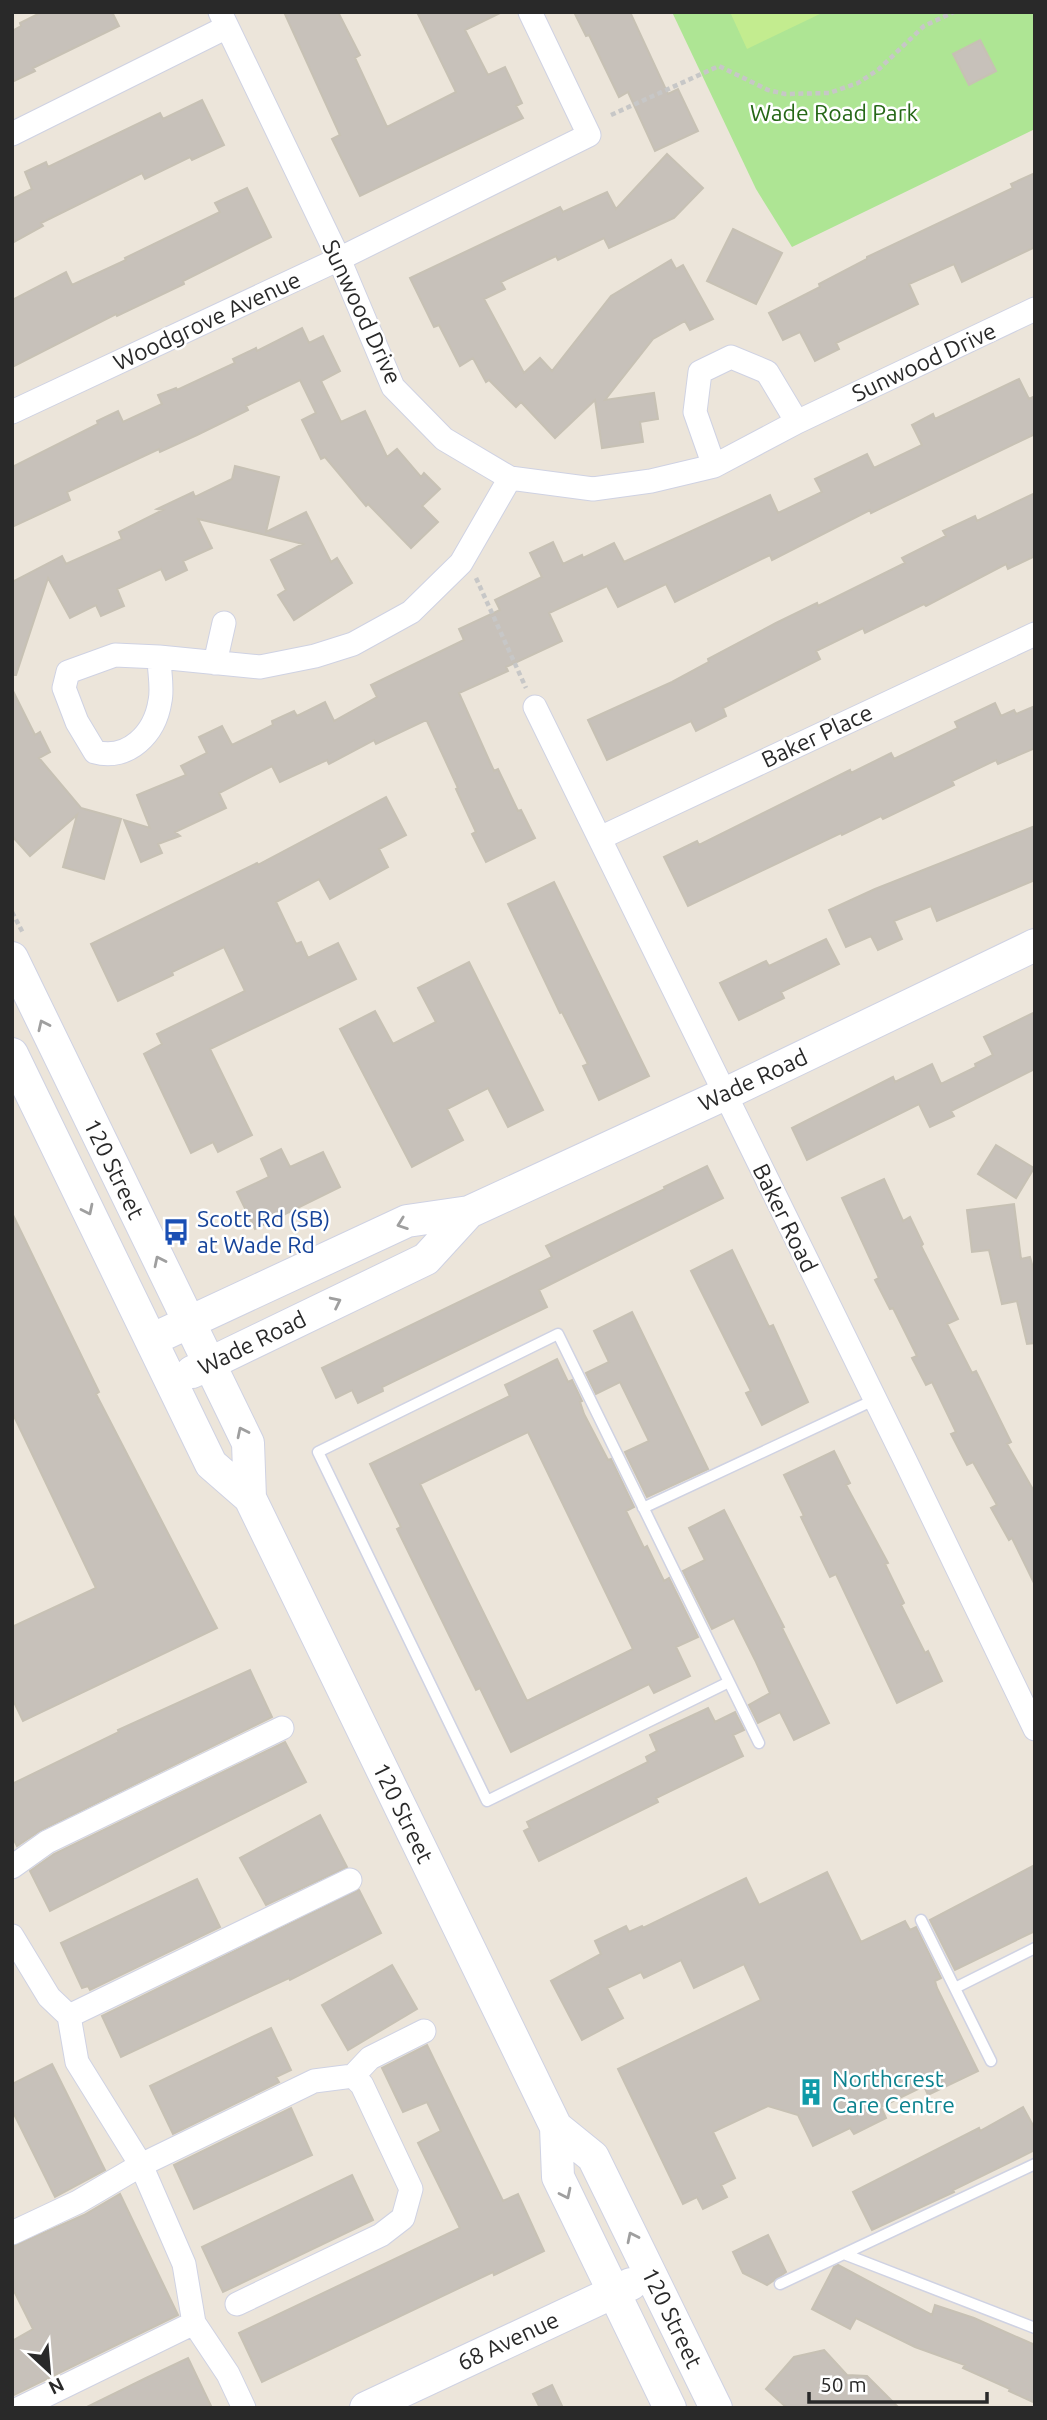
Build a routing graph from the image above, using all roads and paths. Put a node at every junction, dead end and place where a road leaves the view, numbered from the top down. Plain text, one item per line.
1 (530, 12) edge
2 (954, 12) edge
3 (224, 19) edge
4 (611, 115) dead end
5 (12, 134) edge
6 (339, 260) junction
7 (1035, 309) edge
8 (12, 412) edge
9 (797, 422) junction
10 (714, 466) junction
11 (510, 478) junction
12 (474, 575) dead end
13 (225, 623) dead end
14 (1035, 634) edge
15 (159, 657) junction
16 (215, 663) junction
17 (535, 708) joint
18 (600, 838) junction
19 (1035, 945) edge
20 (12, 958) edge
21 (12, 1054) edge
22 (724, 1094) junction
23 (469, 1212) junction
24 (189, 1322) junction
25 (151, 1340) junction
26 (209, 1363) junction
27 (172, 1381) junction
28 (874, 1400) junction
29 (250, 1498) junction
30 (643, 1508) junction
31 (729, 1682) junction
32 (282, 1728) dead end
33 (1035, 1730) edge
34 (759, 1743) dead end
35 (12, 1867) edge
36 (351, 1880) dead end
37 (921, 1920) dead end
38 (12, 1936) edge
39 (1035, 1948) edge
40 (955, 1988) junction
41 (69, 2016) junction
42 (424, 2031) dead end
43 (992, 2061) dead end
44 (352, 2076) junction
45 (556, 2127) junction
46 (1035, 2164) edge
47 (141, 2165) junction
48 (12, 2233) edge
49 (844, 2254) junction
50 (650, 2275) junction
51 (780, 2284) dead end
52 (614, 2292) junction
53 (237, 2304) dead end
54 (194, 2323) junction
55 (1035, 2328) edge
56 (20, 2408) edge
57 (244, 2408) edge
58 (366, 2408) edge
59 (670, 2408) edge
60 (716, 2408) edge

1 - 6 street, Woodgrove Avenue
2 - 4 path
3 - 5 street
3 - 6 street, Sunwood Drive
6 - 8 street, Woodgrove Avenue
6 - 11 street, Sunwood Drive
7 - 9 street, Sunwood Drive
9 - 10 street, Sunwood Drive
9 - 10 street
10 - 11 street, Sunwood Drive
11 - 16 street
12 - 17 path
13 - 16 street
14 - 18 street, Baker Place
15 - 15 street
15 - 16 street
17 - 18 street, Baker Road
18 - 22 street, Baker Road
19 - 22 main road, Wade Road
24 -> 20 main road, 120 Street
21 -> 25 main road, 120 Street
22 - 23 main road, Wade Road
22 - 28 street, Baker Road
23 -> 24 main road, Wade Road
26 -> 23 main road, Wade Road
24 - 25 main road, Wade Road
24 - 26 main road, 120 Street
25 - 27 main road, 120 Street
26 - 27 main road, Wade Road
29 -> 26 main road, 120 Street
27 - 29 main road, 120 Street
28 - 30 lane
28 - 33 street, Baker Road
29 - 45 main road, 120 Street
30 - 31 lane
30 - 31 lane
31 - 34 lane
32 - 35 street
36 - 41 street
37 - 40 lane
38 - 41 street
39 - 40 lane
40 - 43 lane
41 - 47 street
42 - 44 street
44 - 47 street
44 - 53 street
50 -> 45 main road, 120 Street
45 -> 52 main road, 120 Street
46 - 49 lane
47 - 48 street
47 - 54 street
49 - 51 lane
49 - 55 lane
50 - 52 main road, 68 Avenue
50 - 60 main road, 120 Street
52 - 58 main road, 68 Avenue
52 - 59 main road, 120 Street
54 - 56 street
54 - 57 street

